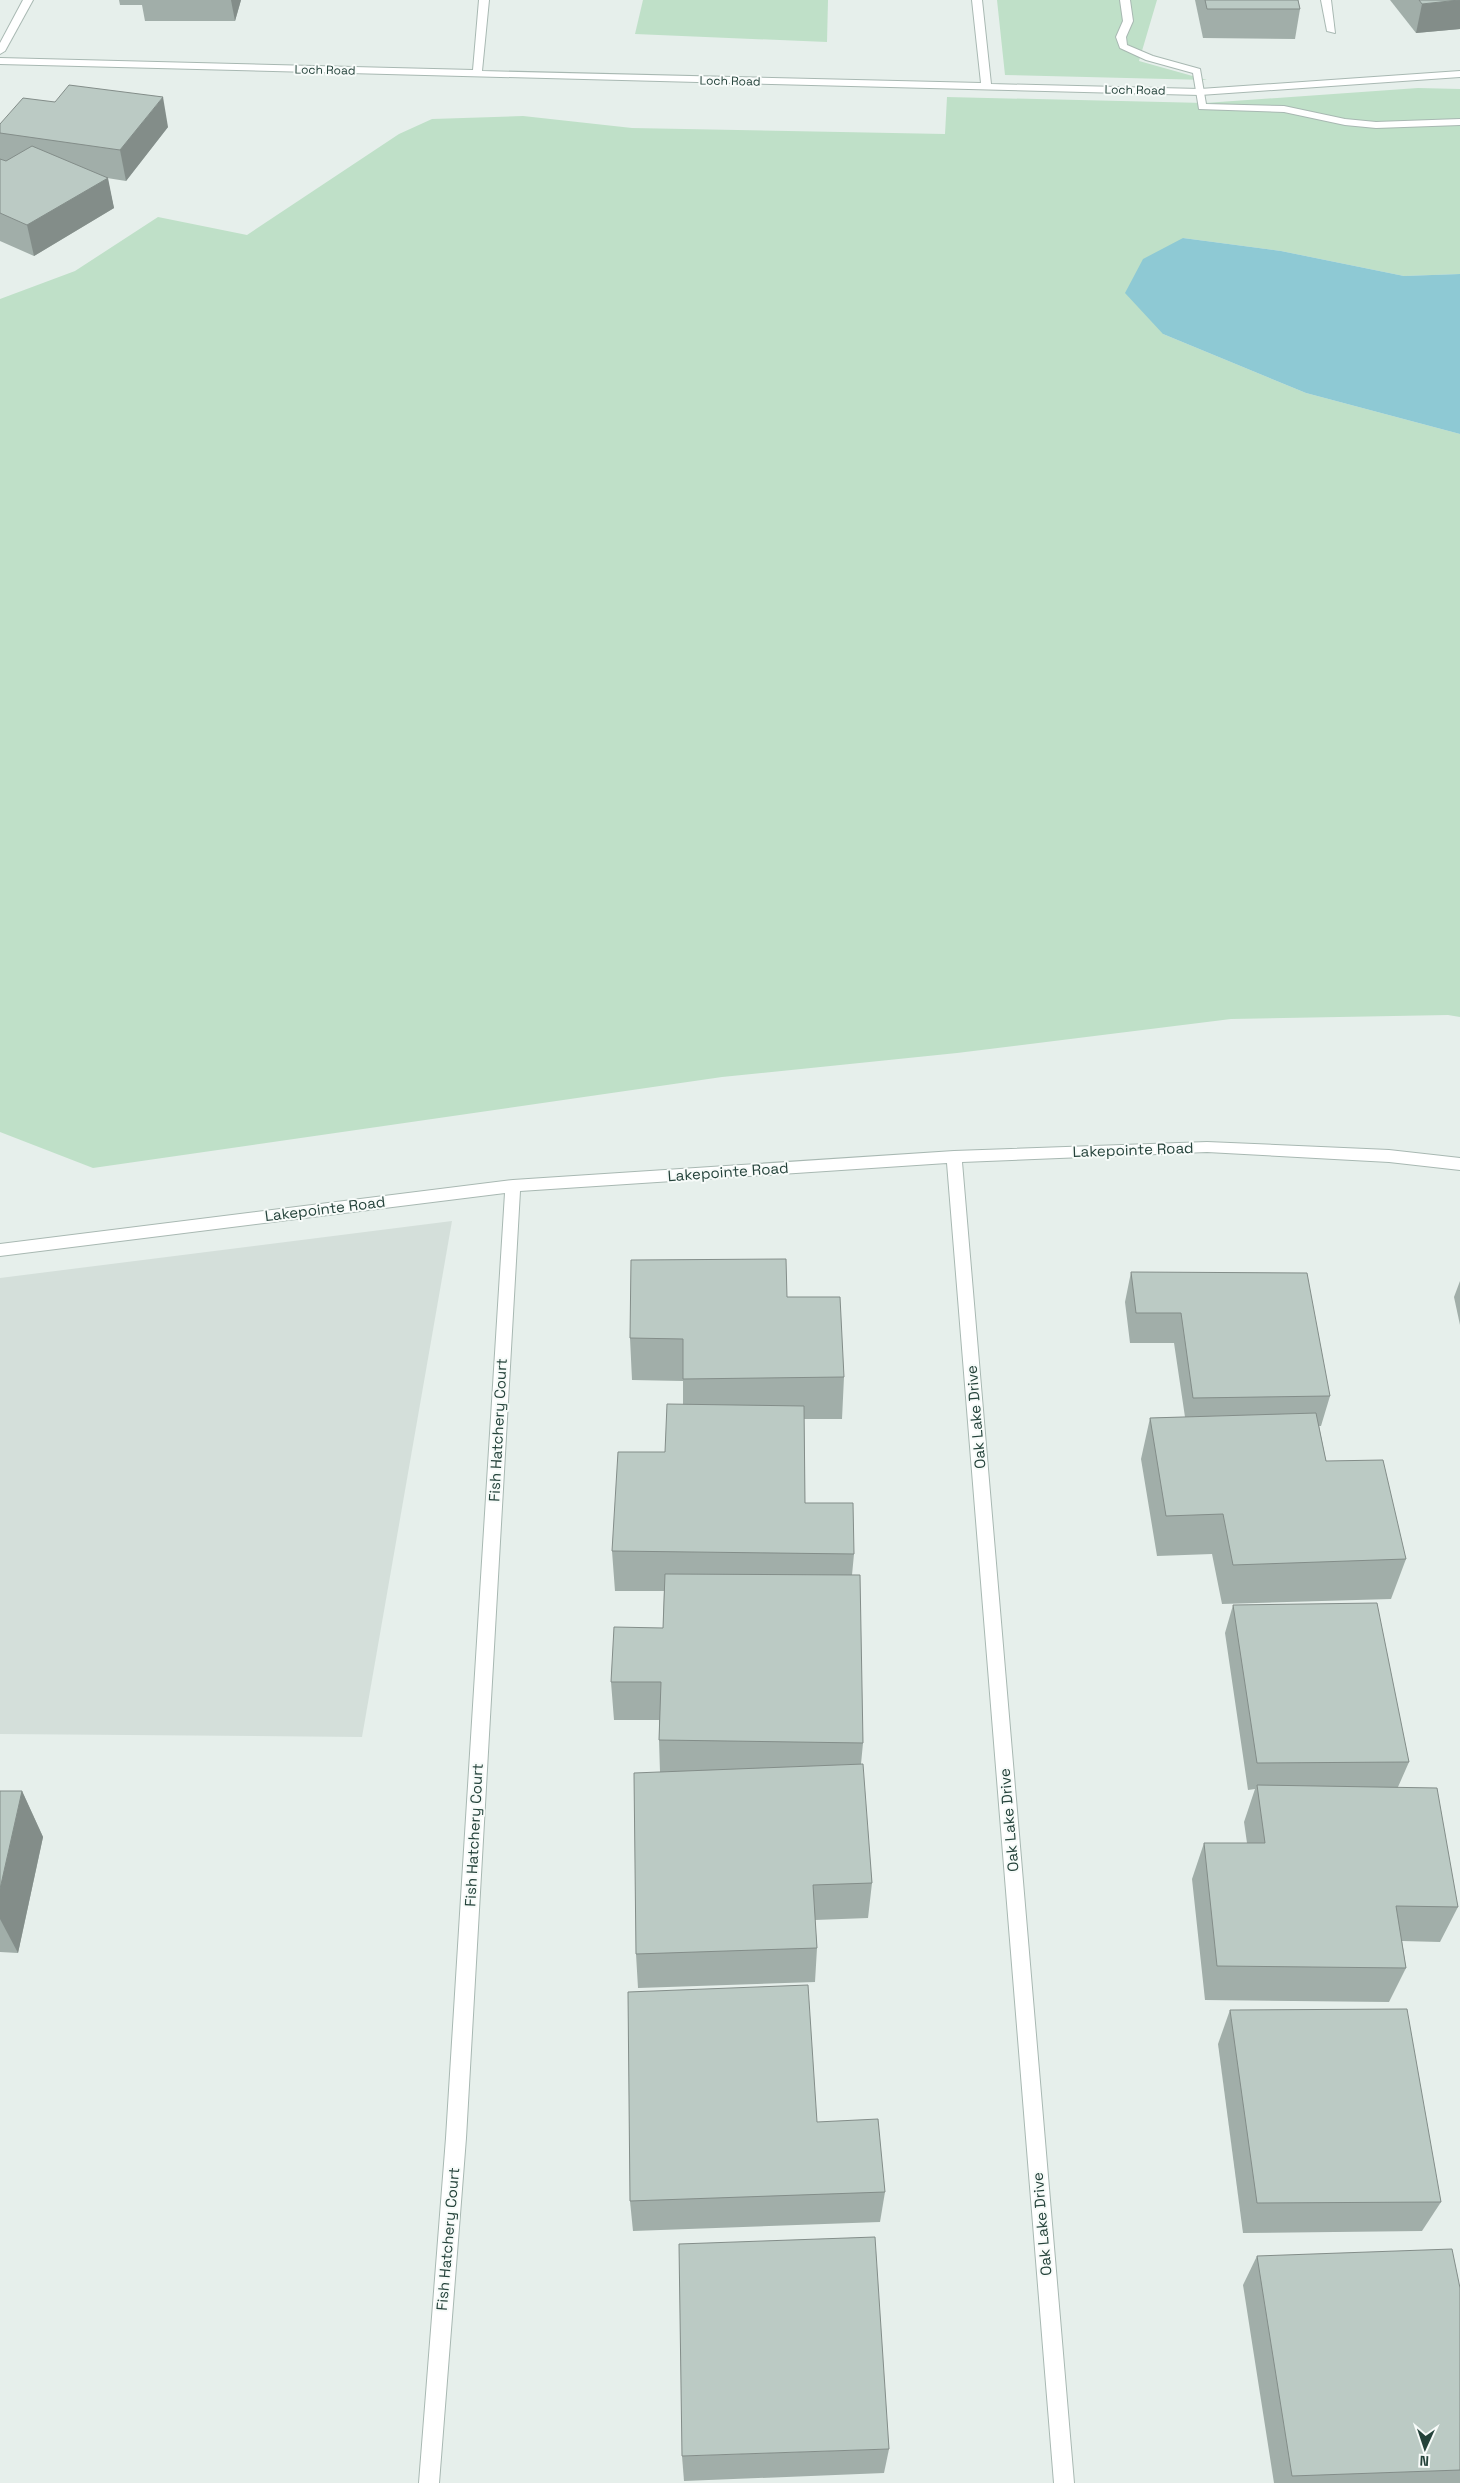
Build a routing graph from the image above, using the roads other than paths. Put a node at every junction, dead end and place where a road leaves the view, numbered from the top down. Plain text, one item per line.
1 (28, 0) edge
2 (484, 0) edge
3 (978, 0) edge
4 (1126, 0) edge
5 (1326, 0) edge
6 (1332, 31) dead end
7 (0, 51) edge
8 (0, 62) edge
9 (477, 74) junction
10 (1460, 74) edge
11 (986, 86) junction
12 (1200, 92) junction
13 (1460, 122) edge
14 (954, 1157) junction
15 (1460, 1164) edge
16 (513, 1186) junction
17 (0, 1250) edge
18 (429, 2483) edge
19 (1064, 2483) edge

1 - 7 street
2 - 9 street
3 - 11 street
4 - 12 street
5 - 6 street
8 - 9 street, Loch Road
9 - 11 street, Loch Road
10 - 12 street, Loch Road
11 - 12 street, Loch Road
12 - 13 street
14 - 15 street, Lakepointe Road
14 - 16 street, Lakepointe Road
14 - 19 street, Oak Lake Drive
16 - 17 street, Lakepointe Road
16 - 18 street, Fish Hatchery Court

